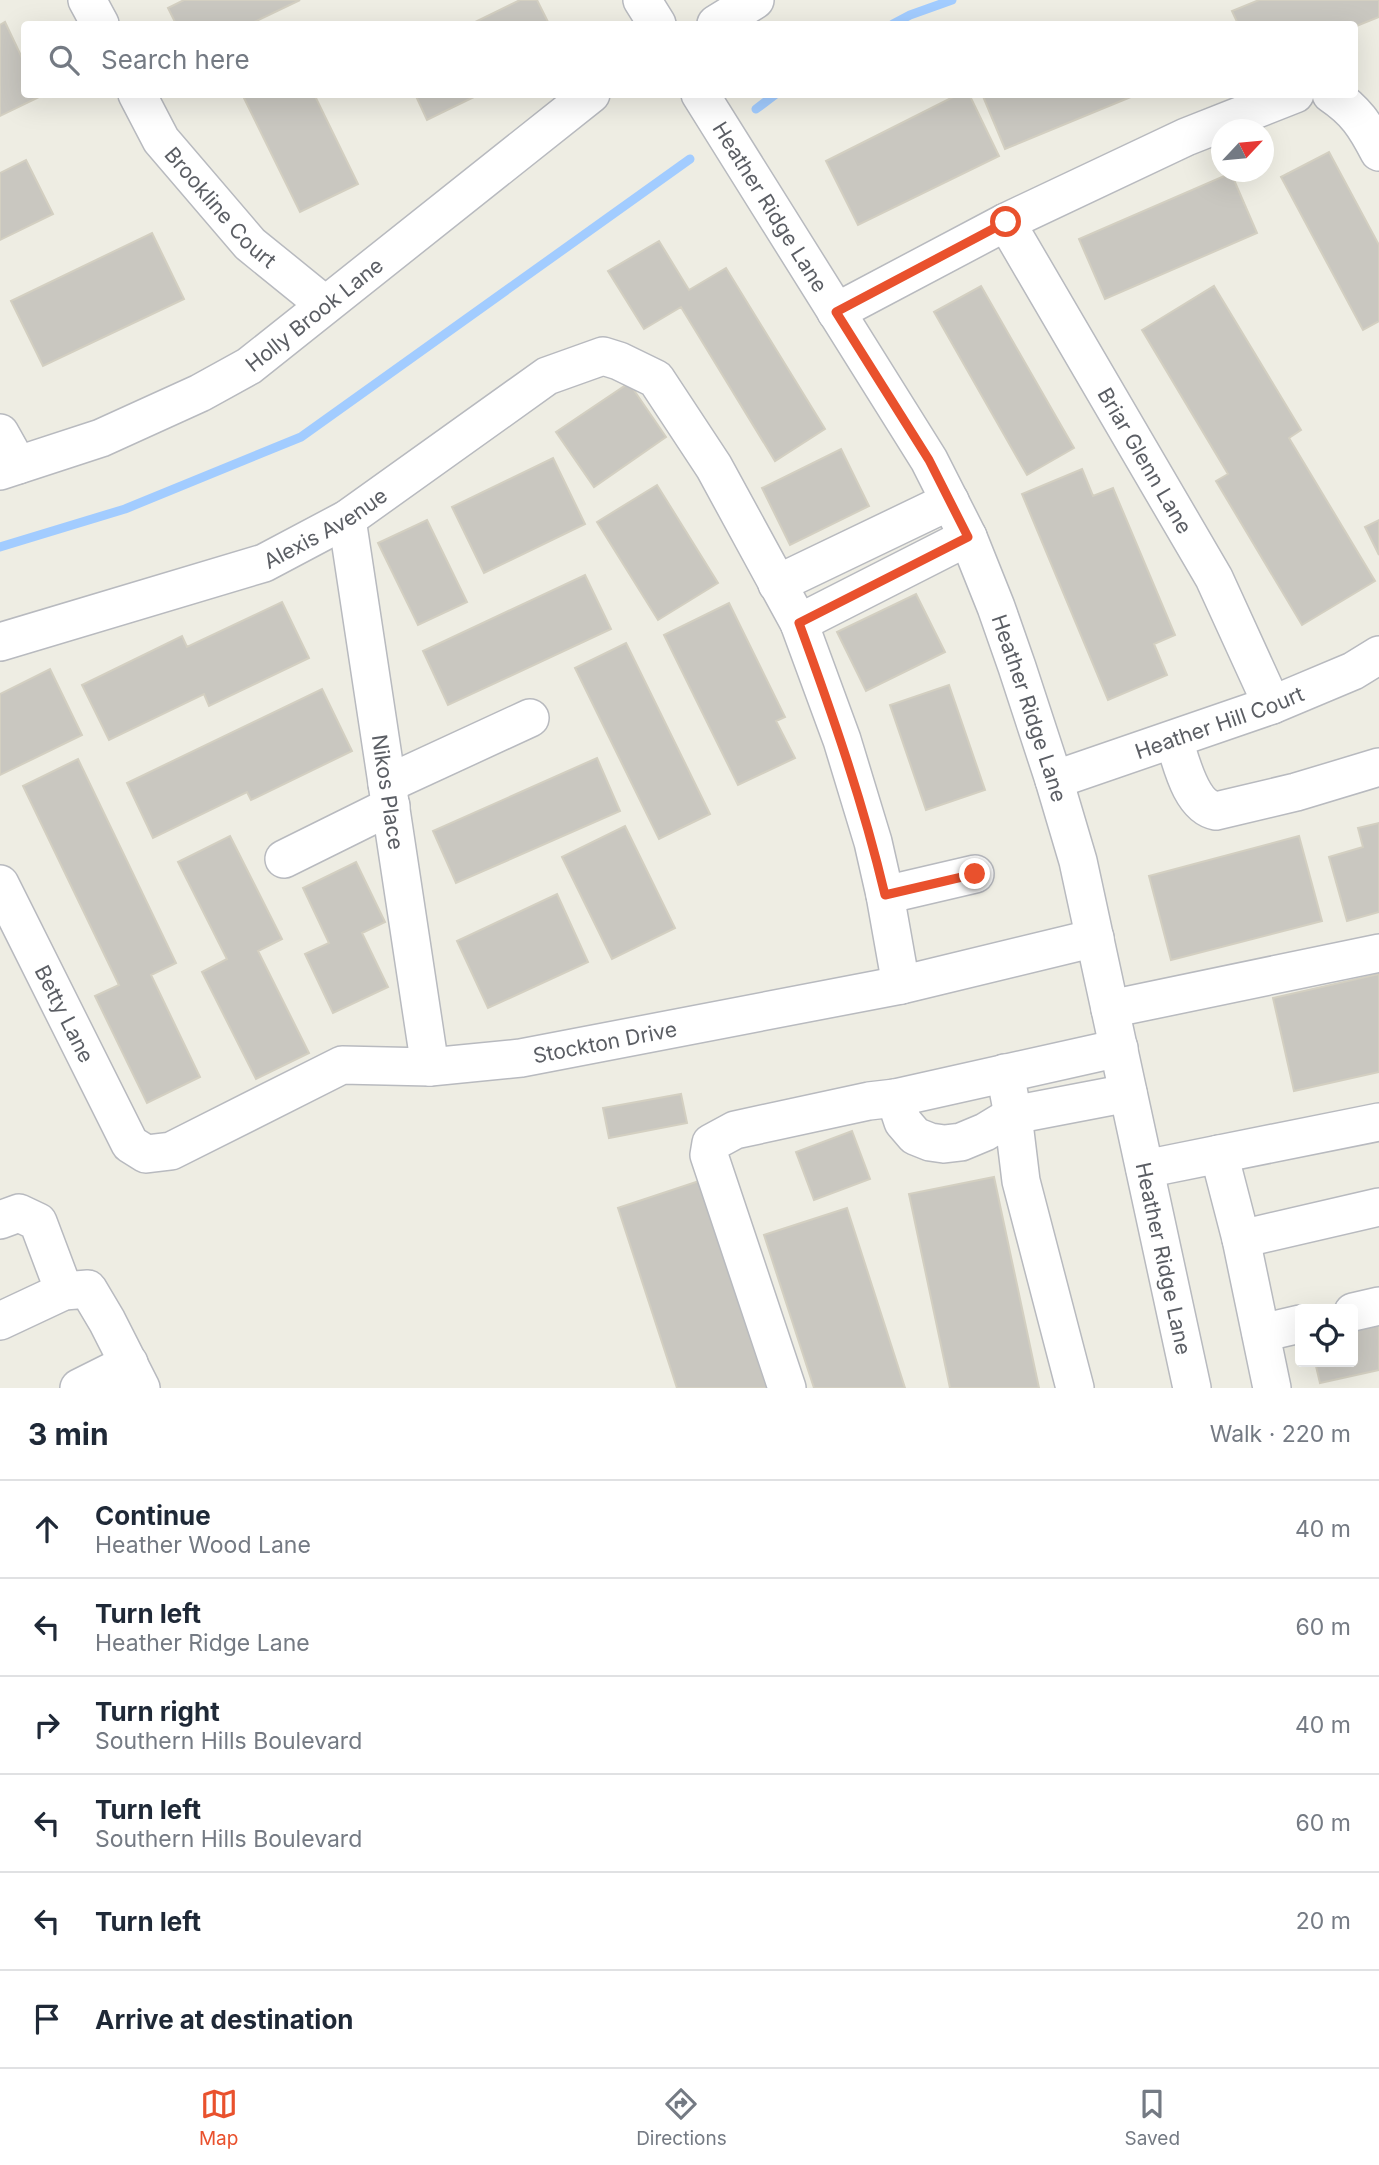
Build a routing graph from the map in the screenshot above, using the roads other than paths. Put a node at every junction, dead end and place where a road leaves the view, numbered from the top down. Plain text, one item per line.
1 (87, 0) edge
2 (642, 0) edge
3 (755, 0) edge
4 (98, 21) edge
5 (655, 21) edge
6 (721, 21) edge
7 (139, 98) edge
8 (586, 98) edge
9 (702, 98) edge
10 (1285, 98) edge
11 (1336, 98) edge
12 (1379, 152) edge
13 (1006, 222) junction
14 (324, 304) junction
15 (836, 312) junction
16 (0, 433) edge
17 (9, 468) edge
18 (950, 501) junction
19 (347, 519) junction
20 (968, 537) junction
21 (770, 569) junction
22 (799, 623) junction
23 (0, 642) edge
24 (1379, 655) edge
25 (1272, 705) junction
26 (530, 718) dead end
27 (1185, 736) junction
28 (1379, 767) edge
29 (1055, 780) junction
30 (389, 795) junction
31 (284, 859) dead end
32 (975, 874) dead end
33 (0, 884) edge
34 (885, 895) junction
35 (1095, 938) junction
36 (1379, 953) edge
37 (901, 985) junction
38 (1110, 1009) junction
39 (1119, 1048) junction
40 (430, 1067) junction
41 (1004, 1073) junction
42 (1129, 1093) junction
43 (895, 1098) junction
44 (1013, 1115) junction
45 (1379, 1122) edge
46 (130, 1144) joint
47 (1219, 1154) junction
48 (1145, 1169) junction
49 (1379, 1207) edge
50 (0, 1220) edge
51 (1241, 1239) junction
52 (64, 1291) junction
53 (1379, 1306) edge
54 (1358, 1311) edge
55 (0, 1321) edge
56 (1295, 1325) edge
57 (1261, 1333) junction
58 (135, 1376) edge
59 (79, 1388) edge
60 (787, 1388) edge
61 (1075, 1388) edge
62 (1192, 1388) edge
63 (1272, 1388) edge

1 - 4 street
2 - 5 street
3 - 6 street
7 - 14 street, Brookline Court
8 - 14 street, Holly Brook Lane
9 - 15 street, Heather Ridge Lane
10 - 13 street
11 - 12 street
13 - 15 street
13 - 25 street, Briar Glenn Lane
14 - 17 street, Holly Brook Lane
15 - 18 street, Heather Ridge Lane
16 - 17 street
18 - 20 street, Heather Ridge Lane
18 - 21 street
19 - 21 street, Alexis Avenue
19 - 23 street, Alexis Avenue
19 - 30 street, Nikos Place
20 - 22 street
20 - 29 street, Heather Ridge Lane
21 - 22 street
22 - 34 street
24 - 25 street, Heather Hill Court
25 - 27 street, Heather Hill Court
26 - 30 street
27 - 28 street
27 - 29 street, Heather Hill Court
29 - 35 street, Heather Ridge Lane
30 - 31 street
30 - 40 street, Nikos Place
32 - 34 street
33 - 46 street, Betty Lane
34 - 37 street
35 - 37 street, Stockton Drive
35 - 38 street, Heather Ridge Lane
36 - 38 street
37 - 40 street, Stockton Drive
38 - 39 street, Heather Ridge Lane
39 - 41 street
39 - 42 street, Heather Ridge Lane
40 - 46 street, Stockton Drive
41 - 43 street
41 - 44 street
42 - 44 street
42 - 48 street, Heather Ridge Lane
43 - 44 street
43 - 60 street
44 - 61 street
45 - 47 street
47 - 48 street
47 - 51 street
48 - 62 street, Heather Ridge Lane
49 - 51 street
50 - 52 street
51 - 57 street
52 - 55 street
52 - 58 street
53 - 54 street
56 - 57 street
57 - 63 street
58 - 59 street

